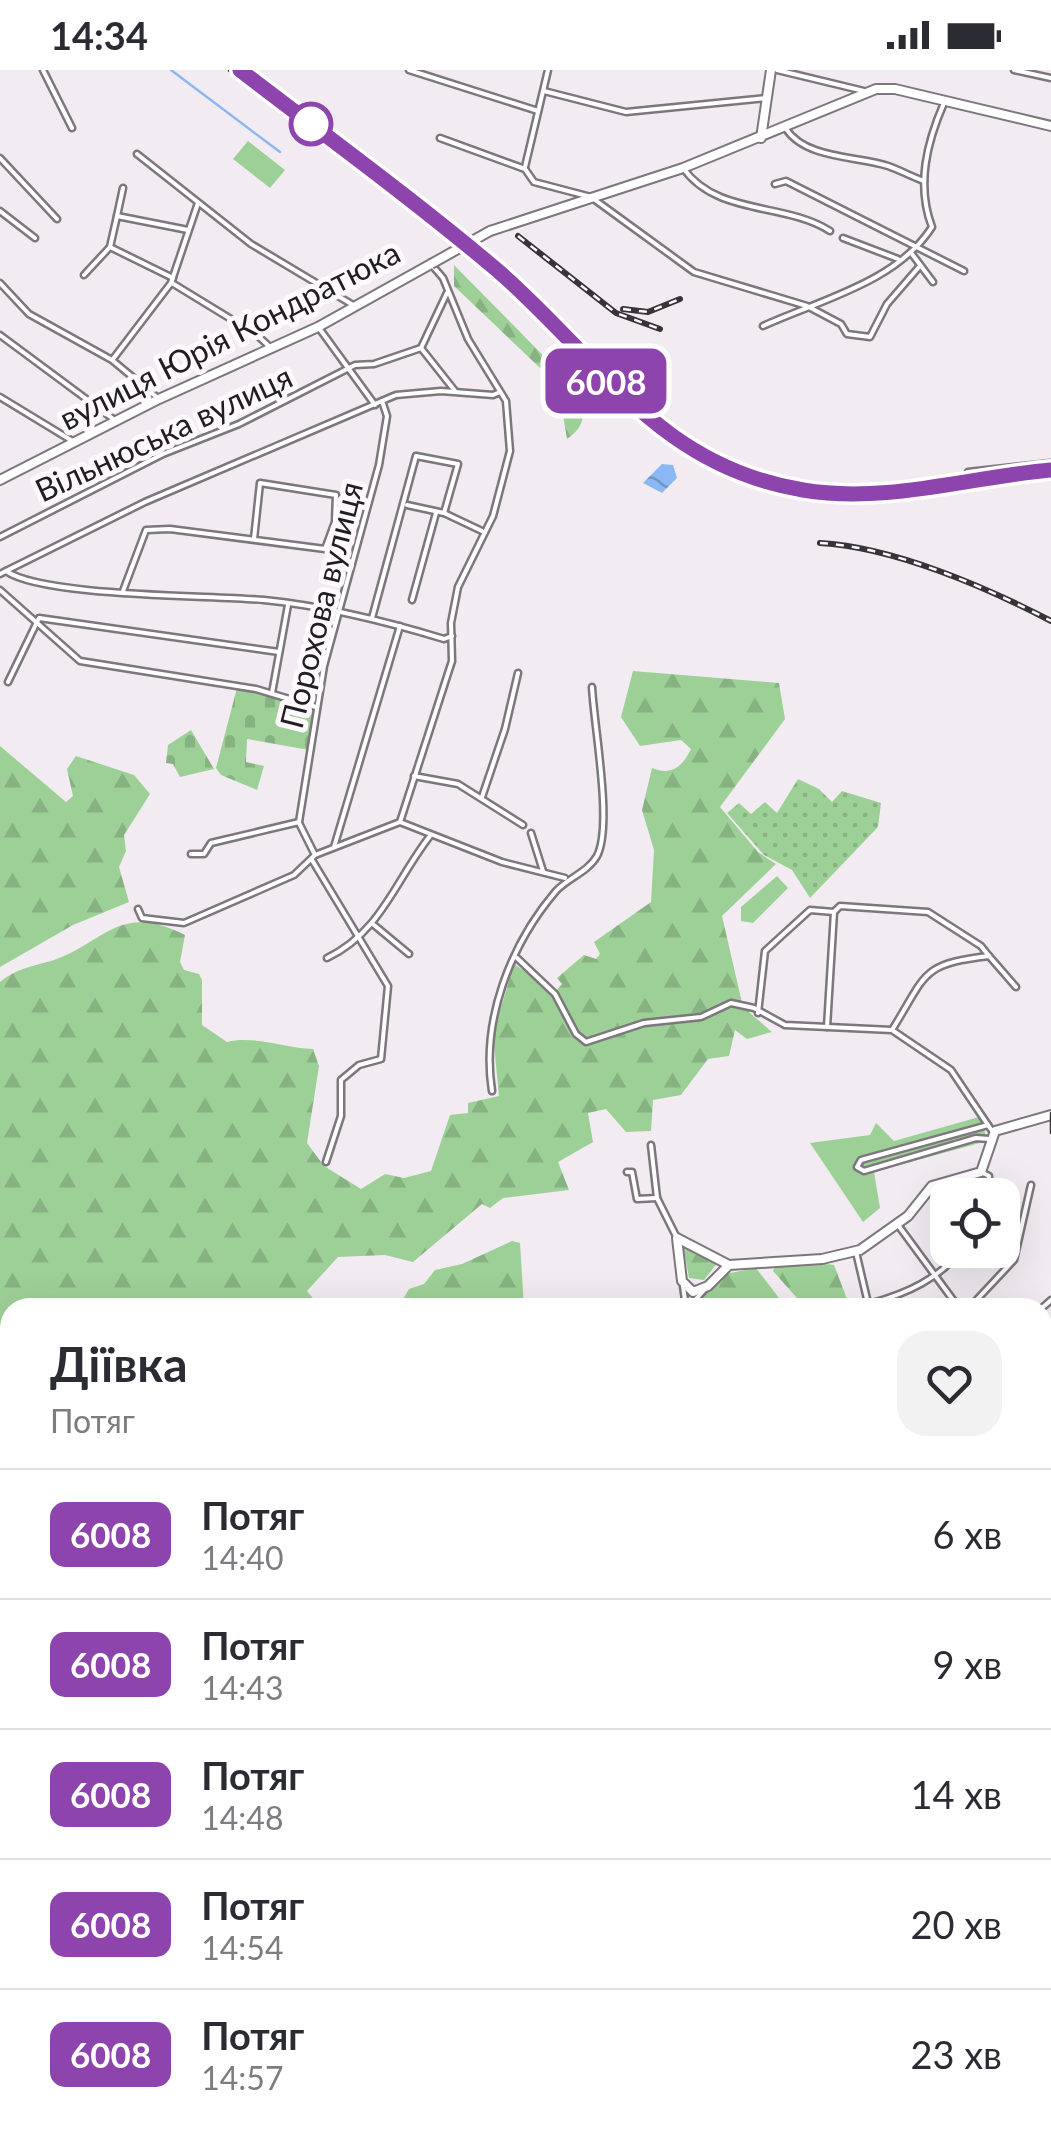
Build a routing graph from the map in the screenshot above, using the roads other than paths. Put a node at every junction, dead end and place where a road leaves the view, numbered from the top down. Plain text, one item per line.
1 (42, 70) edge
2 (409, 70) edge
3 (548, 70) edge
4 (774, 70) edge
5 (1014, 70) edge
6 (1051, 78) edge
7 (839, 87) junction
8 (544, 90) junction
9 (867, 92) junction
10 (766, 98) junction
11 (944, 103) junction
12 (838, 104) junction
13 (538, 112) junction
14 (1051, 126) edge
15 (72, 128) dead end
16 (786, 128) junction
17 (440, 138) dead end
18 (761, 138) junction
19 (137, 154) dead end
20 (0, 158) edge
21 (683, 168) junction
22 (525, 170) junction
23 (926, 181) junction
24 (775, 184) dead end
25 (123, 188) dead end
26 (591, 197) junction
27 (198, 203) junction
28 (0, 211) edge
29 (117, 216) junction
30 (57, 219) dead end
31 (188, 230) junction
32 (830, 231) dead end
33 (35, 238) dead end
34 (842, 238) dead end
35 (920, 246) junction
36 (110, 247) junction
37 (912, 253) junction
38 (900, 261) junction
39 (431, 264) junction
40 (918, 267) junction
41 (964, 271) dead end
42 (84, 275) dead end
43 (172, 280) junction
44 (932, 282) dead end
45 (0, 284) edge
46 (447, 293) junction
47 (354, 306) junction
48 (808, 306) junction
49 (764, 326) dead end
50 (318, 327) junction
51 (0, 335) edge
52 (421, 348) junction
53 (272, 349) junction
54 (112, 360) junction
55 (346, 372) junction
56 (455, 391) junction
57 (501, 391) junction
58 (0, 397) edge
59 (159, 399) junction
60 (382, 402) junction
61 (374, 406) junction
62 (116, 422) junction
63 (74, 442) junction
64 (1051, 464) edge
65 (968, 472) dead end
66 (0, 480) edge
67 (405, 505) junction
68 (436, 513) junction
69 (444, 513) junction
70 (482, 531) junction
71 (0, 537) edge
72 (254, 539) junction
73 (3, 572) edge
74 (0, 590) edge
75 (123, 591) junction
76 (412, 600) dead end
77 (288, 603) junction
78 (341, 611) junction
79 (372, 618) junction
80 (36, 620) junction
81 (400, 626) junction
82 (452, 636) junction
83 (279, 652) junction
84 (518, 674) dead end
85 (8, 682) dead end
86 (592, 688) dead end
87 (272, 694) junction
88 (316, 707) junction
89 (414, 776) junction
90 (482, 796) junction
91 (299, 822) junction
92 (400, 822) junction
93 (523, 825) dead end
94 (531, 833) dead end
95 (430, 836) junction
96 (334, 849) junction
97 (191, 854) dead end
98 (314, 858) junction
99 (542, 871) junction
100 (567, 879) junction
101 (138, 909) dead end
102 (834, 912) junction
103 (374, 925) junction
104 (359, 937) junction
105 (410, 954) dead end
106 (988, 956) junction
107 (326, 958) dead end
108 (517, 958) junction
109 (1016, 987) dead end
110 (758, 1012) junction
111 (827, 1026) junction
112 (892, 1030) junction
113 (492, 1091) dead end
114 (1051, 1115) edge
115 (990, 1132) junction
116 (650, 1145) dead end
117 (326, 1162) dead end
118 (628, 1172) dead end
119 (981, 1172) junction
120 (989, 1178) edge
121 (1031, 1185) dead end
122 (657, 1198) junction
123 (898, 1225) junction
124 (676, 1238) junction
125 (856, 1252) junction
126 (730, 1265) junction
127 (944, 1268) edge
128 (934, 1278) junction
129 (682, 1282) junction
130 (708, 1286) junction
131 (685, 1298) edge
132 (697, 1298) edge
133 (867, 1298) edge
134 (893, 1298) edge
135 (951, 1298) edge
136 (978, 1298) edge

1 - 15 street
2 - 13 street
3 - 8 street
4 - 7 street
4 - 10 street
5 - 6 street
7 - 9 street
7 - 12 street
8 - 10 street
8 - 13 street
9 - 11 street, вулиця Юрія Кондратюка
9 - 12 street, вулиця Юрія Кондратюка
10 - 18 street
11 - 14 street, вулиця Юрія Кондратюка
11 - 23 street
12 - 16 street, вулиця Юрія Кондратюка
13 - 22 street
16 - 18 street, вулиця Юрія Кондратюка
16 - 23 street
17 - 22 street
18 - 21 street, вулиця Юрія Кондратюка
19 - 27 street
20 - 30 street
21 - 26 street, вулиця Юрія Кондратюка
21 - 32 street
22 - 26 street
23 - 35 street
24 - 35 street
25 - 29 street
26 - 39 street, вулиця Юрія Кондратюка, bridge
26 - 48 street
27 - 31 street
27 - 47 street
28 - 33 street
29 - 31 street
29 - 36 street
31 - 43 street
34 - 38 street
35 - 37 street
35 - 41 street
36 - 42 street
36 - 43 street
37 - 38 street
37 - 40 street
38 - 48 street
39 - 46 street
39 - 47 street, вулиця Юрія Кондратюка
40 - 44 street
40 - 48 street
43 - 53 street
43 - 54 street
45 - 54 street
46 - 52 street
46 - 57 street
47 - 50 street, вулиця Юрія Кондратюка
48 - 49 street
50 - 53 street, вулиця Юрія Кондратюка
50 - 55 street
51 - 62 street
52 - 55 street, Вільнюська вулиця
52 - 56 street
53 - 59 street, вулиця Юрія Кондратюка
54 - 59 street
55 - 61 street
55 - 71 street, Вільнюська вулиця
56 - 57 street
56 - 60 street
57 - 70 street
58 - 63 street
59 - 62 street, вулиця Юрія Кондратюка
60 - 61 street
60 - 78 street, Порохова вулиця
61 - 73 street
62 - 63 street, вулиця Юрія Кондратюка
63 - 66 street, вулиця Юрія Кондратюка
64 - 65 street
67 - 68 street
67 - 69 street
67 - 79 street
68 - 69 street
68 - 76 street
69 - 70 street
70 - 82 street
72 - 72 street
72 - 75 street
73 - 75 street
74 - 80 street
75 - 77 street
77 - 78 street
77 - 83 street
78 - 79 street
78 - 88 street, Порохова вулиця
79 - 81 street
80 - 83 street
80 - 85 street
80 - 87 street
81 - 82 street
81 - 96 street
82 - 89 street
83 - 87 street
84 - 90 street
86 - 100 street
87 - 88 street
88 - 91 street, Порохова вулиця
89 - 90 street
89 - 92 street
90 - 93 street
91 - 97 street
91 - 98 street
92 - 95 street
92 - 96 street
94 - 99 street
95 - 99 street
95 - 103 street
96 - 98 street
98 - 101 street
98 - 104 street
99 - 100 street
100 - 108 street
102 - 106 street
102 - 110 street
102 - 111 street
103 - 104 street
103 - 105 street
104 - 107 street
104 - 117 street
106 - 109 street
106 - 112 street
108 - 110 street
108 - 113 street
110 - 111 street
111 - 112 street
112 - 115 street
114 - 115 street
115 - 115 street
115 - 119 street
116 - 122 street
118 - 122 street
119 - 120 street
119 - 123 street
121 - 136 street
122 - 124 street
123 - 125 street
123 - 128 street
124 - 126 street
124 - 129 street
125 - 126 street
125 - 133 street
126 - 130 street
127 - 128 street
128 - 134 street
128 - 135 street
129 - 130 street
129 - 131 street
130 - 132 street

